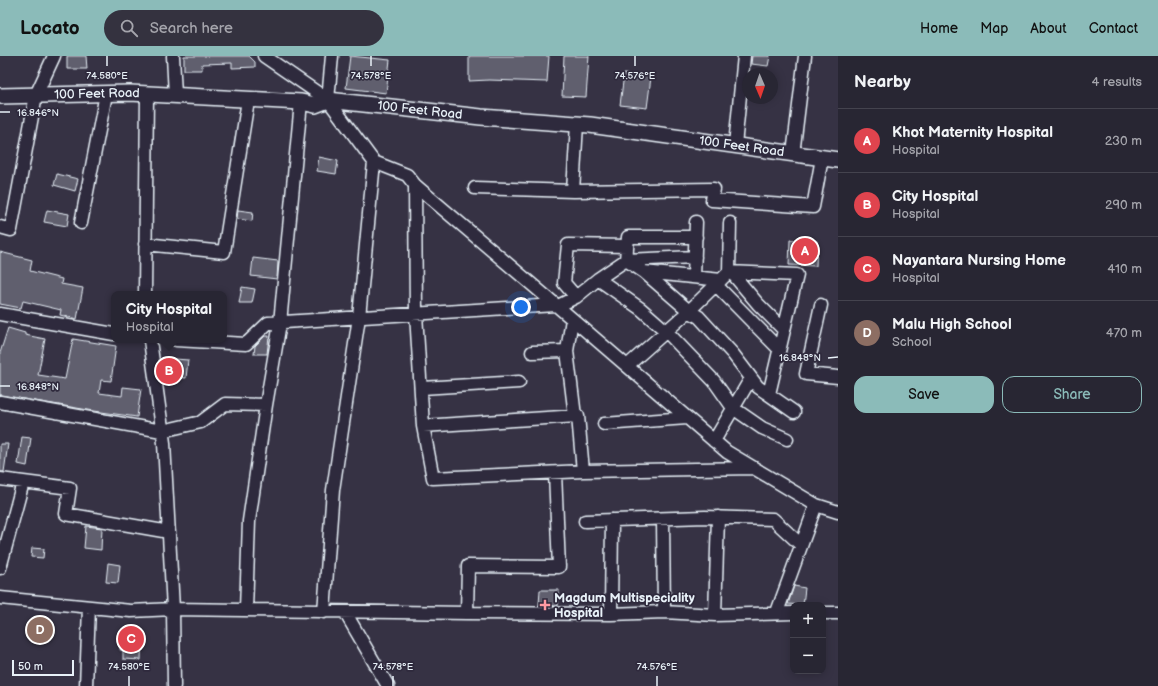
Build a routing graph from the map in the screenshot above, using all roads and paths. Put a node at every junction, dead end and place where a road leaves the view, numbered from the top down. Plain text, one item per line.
1 (54, 56) edge
2 (173, 56) edge
3 (264, 56) edge
4 (332, 56) edge
5 (744, 56) edge
6 (805, 56) edge
7 (106, 94) junction
8 (147, 94) junction
9 (36, 95) junction
10 (175, 95) junction
11 (0, 96) edge
12 (248, 100) junction
13 (328, 100) junction
14 (301, 102) junction
15 (577, 124) junction
16 (735, 145) junction
17 (793, 154) junction
18 (822, 158) junction
19 (838, 160) edge
20 (374, 162) junction
21 (415, 185) junction
22 (474, 188) dead end
23 (573, 190) junction
24 (81, 222) dead end
25 (696, 222) dead end
26 (730, 223) dead end
27 (0, 227) edge
28 (696, 237) junction
29 (145, 244) junction
30 (627, 246) junction
31 (695, 257) junction
32 (626, 260) junction
33 (644, 272) junction
34 (694, 277) junction
35 (725, 277) junction
36 (598, 279) junction
37 (564, 283) junction
38 (144, 291) edge
39 (576, 297) junction
40 (557, 305) junction
41 (820, 306) dead end
42 (689, 311) junction
43 (0, 314) edge
44 (416, 314) junction
45 (359, 318) junction
46 (572, 318) junction
47 (280, 323) junction
48 (784, 330) junction
49 (666, 331) junction
50 (111, 333) edge
51 (150, 343) edge
52 (227, 343) edge
53 (779, 349) junction
54 (567, 351) junction
55 (532, 352) dead end
56 (627, 366) junction
57 (838, 377) edge
58 (751, 378) junction
59 (519, 382) dead end
60 (422, 388) junction
61 (769, 394) junction
62 (0, 402) edge
63 (266, 405) junction
64 (734, 408) junction
65 (794, 412) dead end
66 (575, 416) junction
67 (687, 418) junction
68 (604, 424) dead end
69 (423, 426) junction
70 (162, 431) junction
71 (787, 439) dead end
72 (714, 441) junction
73 (753, 468) junction
74 (583, 471) junction
75 (554, 473) junction
76 (0, 478) edge
77 (24, 482) junction
78 (816, 505) junction
79 (838, 512) edge
80 (718, 518) junction
81 (663, 519) junction
82 (612, 520) junction
83 (585, 521) dead end
84 (169, 532) junction
85 (801, 545) junction
86 (3, 547) edge
87 (0, 568) edge
88 (0, 598) edge
89 (89, 607) junction
90 (173, 609) junction
91 (246, 610) junction
92 (324, 612) junction
93 (345, 612) junction
94 (664, 612) junction
95 (777, 612) junction
96 (790, 612) edge
97 (466, 613) junction
98 (826, 613) edge
99 (838, 613) edge
100 (610, 614) junction
101 (715, 615) junction
102 (86, 686) edge
103 (174, 686) edge
104 (388, 686) edge

1 - 9 street
2 - 10 street
3 - 13 street
4 - 13 street
5 - 16 street
6 - 17 street
7 - 8 main road, 100 Feet Road
7 - 9 main road, 100 Feet Road
7 - 24 street
8 - 10 main road, 100 Feet Road
8 - 29 street
9 - 11 main road, 100 Feet Road
9 - 27 street
10 - 12 main road, 100 Feet Road
12 - 14 main road, 100 Feet Road
12 - 29 street
13 - 14 main road, 100 Feet Road
13 - 15 main road, 100 Feet Road
13 - 20 street
14 - 47 street
15 - 16 main road, 100 Feet Road
15 - 23 street
16 - 17 main road, 100 Feet Road
17 - 18 main road, 100 Feet Road
18 - 19 main road, 100 Feet Road
18 - 23 street
20 - 21 street
20 - 45 street
21 - 40 street
21 - 44 street
22 - 23 street
25 - 28 street
26 - 35 street
28 - 30 street
28 - 31 street
29 - 38 street
30 - 32 street
30 - 37 street
31 - 32 street
31 - 34 street
32 - 33 street
32 - 36 street
33 - 34 street
33 - 42 street
34 - 35 street
35 - 42 street
35 - 48 street
35 - 48 street
35 - 53 street
36 - 39 street
36 - 49 street
37 - 39 street
37 - 40 street
39 - 40 street
40 - 44 street
40 - 46 street
41 - 57 street
42 - 49 street
42 - 58 street
43 - 50 street
44 - 45 street
44 - 60 street
45 - 47 street
45 - 92 street
46 - 54 street
46 - 56 street
47 - 52 street
47 - 63 street
48 - 53 street
49 - 56 street
49 - 64 street
51 - 70 street
53 - 61 street
54 - 55 street
54 - 66 street
56 - 67 street
58 - 61 street
58 - 64 street
59 - 60 street
60 - 69 street
61 - 65 street
62 - 70 street
63 - 70 street
63 - 91 street
64 - 71 street
64 - 72 street
66 - 69 street
66 - 74 street
67 - 68 street
67 - 72 street
69 - 75 street
70 - 84 street
72 - 73 street
73 - 74 street
73 - 78 street
74 - 75 street
75 - 97 street
76 - 77 street
77 - 84 street
77 - 86 street
78 - 79 street
78 - 85 street
80 - 81 street
80 - 85 street
80 - 101 street
81 - 82 street
81 - 94 street
82 - 83 street
82 - 100 street
84 - 90 street
85 - 95 street
86 - 87 street
88 - 89 street
89 - 90 street
89 - 102 street
90 - 91 street
90 - 103 street
91 - 92 street
92 - 93 street
93 - 97 street
93 - 104 street
94 - 100 street
94 - 101 street
95 - 96 street
95 - 101 street
97 - 100 street
98 - 99 street

